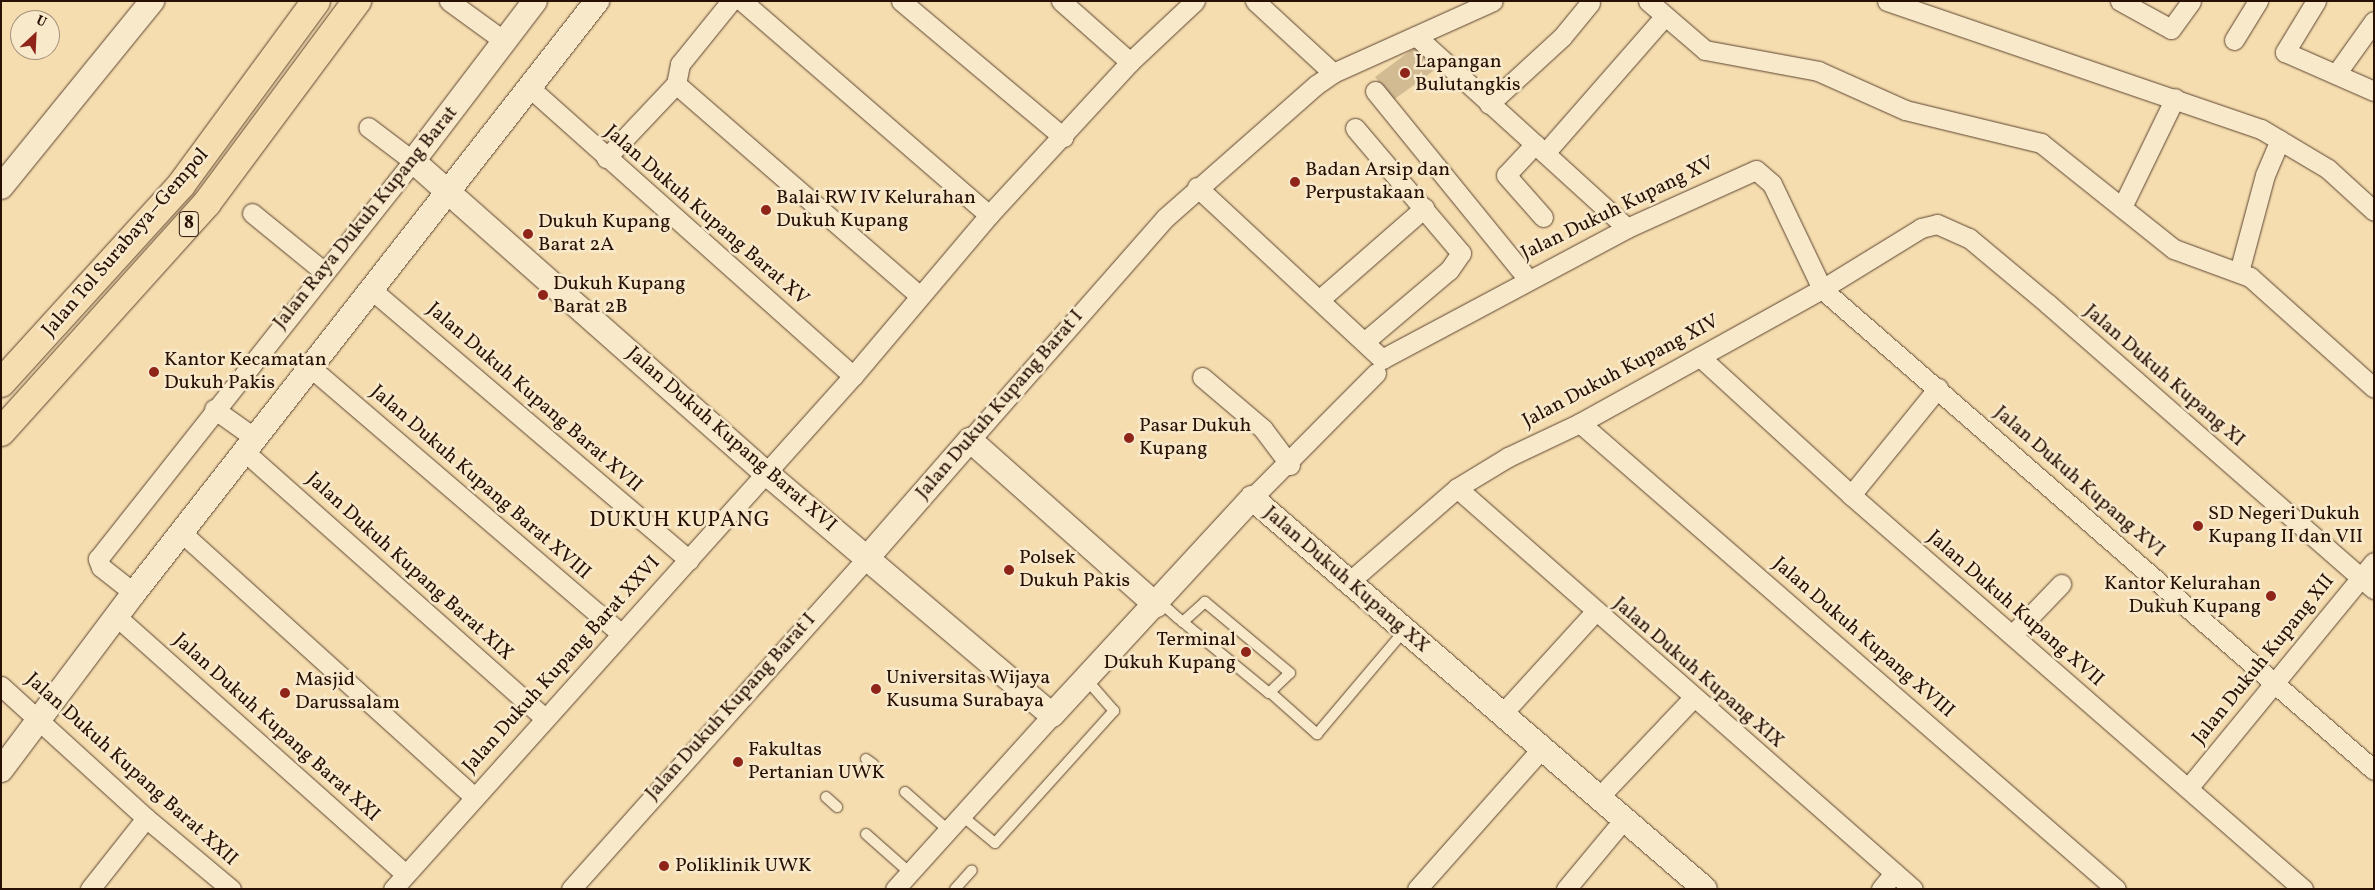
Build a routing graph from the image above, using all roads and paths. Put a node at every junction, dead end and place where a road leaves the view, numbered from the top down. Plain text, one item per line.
1 (152, 1) edge
2 (316, 1) edge
3 (357, 1) edge
4 (450, 1) edge
5 (535, 1) edge
6 (597, 1) edge
7 (730, 1) edge
8 (742, 1) edge
9 (901, 1) edge
10 (1061, 1) edge
11 (1195, 1) edge
12 (1255, 1) edge
13 (1493, 1) edge
14 (1648, 1) edge
15 (1887, 1) edge
16 (2120, 1) edge
17 (2191, 1) edge
18 (2258, 1) edge
19 (2316, 1) edge
20 (1590, 3) dead end
21 (1665, 16) junction
22 (2374, 21) edge
23 (1416, 36) junction
24 (2234, 40) dead end
25 (504, 41) junction
26 (1130, 62) junction
27 (1333, 73) junction
28 (2336, 74) junction
29 (676, 84) junction
30 (530, 88) junction
31 (1375, 91) dead end
32 (2374, 91) edge
33 (2175, 98) junction
34 (1489, 104) junction
35 (368, 127) dead end
36 (1355, 128) dead end
37 (1063, 137) junction
38 (2280, 140) junction
39 (1540, 148) junction
40 (606, 158) junction
41 (413, 161) junction
42 (1, 187) edge
43 (1197, 187) junction
44 (451, 193) junction
45 (2122, 206) junction
46 (1424, 208) junction
47 (2374, 212) edge
48 (252, 213) dead end
49 (989, 215) junction
50 (1543, 217) dead end
51 (1930, 225) joint
52 (1628, 228) junction
53 (323, 271) junction
54 (2235, 271) junction
55 (1526, 278) junction
56 (1822, 289) junction
57 (373, 291) junction
58 (920, 296) junction
59 (1319, 300) junction
60 (1364, 342) junction
61 (1700, 358) junction
62 (1379, 366) junction
63 (310, 367) junction
64 (853, 376) junction
65 (1202, 377) dead end
66 (1, 383) edge
67 (1938, 388) junction
68 (2374, 388) edge
69 (214, 409) junction
70 (1580, 423) junction
71 (1, 432) edge
72 (970, 440) junction
73 (250, 445) junction
74 (1290, 465) junction
75 (764, 471) junction
76 (1457, 488) junction
77 (1851, 495) junction
78 (1252, 498) junction
79 (182, 533) junction
80 (867, 558) junction
81 (689, 560) junction
82 (2374, 562) edge
83 (1349, 582) junction
84 (2367, 583) edge
85 (2060, 584) dead end
86 (134, 593) junction
87 (1157, 603) junction
88 (1594, 612) junction
89 (117, 617) junction
90 (1183, 622) junction
91 (1404, 631) junction
92 (620, 633) junction
93 (2012, 635) junction
94 (1088, 680) junction
95 (2276, 682) junction
96 (1, 686) edge
97 (1271, 693) junction
98 (1694, 698) junction
99 (1502, 714) junction
100 (1052, 715) junction
101 (543, 717) junction
102 (40, 720) junction
103 (1542, 748) junction
104 (1, 770) edge
105 (2374, 770) edge
106 (2189, 787) junction
107 (905, 792) dead end
108 (473, 796) junction
109 (1600, 796) junction
110 (826, 797) dead end
111 (837, 807) dead end
112 (961, 816) junction
113 (146, 818) junction
114 (1625, 818) junction
115 (948, 830) junction
116 (866, 834) dead end
117 (972, 870) dead end
118 (1894, 873) junction
119 (405, 874) junction
120 (902, 883) edge
121 (90, 889) edge
122 (231, 889) edge
123 (393, 889) edge
124 (570, 889) edge
125 (955, 889) edge
126 (1417, 889) edge
127 (1566, 889) edge
128 (1706, 889) edge
129 (1881, 889) edge
130 (1913, 889) edge
131 (2116, 889) edge
132 (2303, 889) edge

1 - 42 street
2 - 66 highway, Jalan Tol Surabaya–Gempol / 8
3 - 71 highway, Jalan Tol Surabaya–Gempol / 8
4 - 25 street
5 - 25 street, Jalan Raya Dukuh Kupang Barat
6 - 30 street
7 - 29 street
8 - 49 street
9 - 37 street
10 - 26 street
11 - 26 street, Jalan Dukuh Kupang Barat XXVI
12 - 27 street
13 - 23 street, Jalan Dukuh Kupang Barat I
14 - 21 street
15 - 33 street
16 - 17 street
18 - 24 street
19 - 28 street
20 - 34 street
21 - 39 street
21 - 45 street
22 - 28 street
23 - 27 street, Jalan Dukuh Kupang Barat I
23 - 34 street
25 - 41 street, Jalan Raya Dukuh Kupang Barat
26 - 37 street, Jalan Dukuh Kupang Barat XXVI
27 - 43 street, Jalan Dukuh Kupang Barat I
28 - 32 street
29 - 40 street
29 - 58 street
30 - 40 street, Jalan Dukuh Kupang Barat XV
30 - 44 street
31 - 55 street
33 - 38 street
33 - 45 street
34 - 39 street
35 - 41 street
36 - 46 street
37 - 49 street, Jalan Dukuh Kupang Barat XXVI
38 - 47 street
38 - 54 street
39 - 50 street
39 - 52 street
40 - 64 street, Jalan Dukuh Kupang Barat XV
41 - 44 street, Jalan Dukuh Kupang Barat XVI
41 - 53 street, Jalan Raya Dukuh Kupang Barat
43 - 59 street
43 - 72 street, Jalan Dukuh Kupang Barat I
44 - 57 street
44 - 75 street, Jalan Dukuh Kupang Barat XVI
45 - 54 street
46 - 59 street
46 - 60 street
48 - 53 street
49 - 58 street, Jalan Dukuh Kupang Barat XXVI
51 - 56 street, Jalan Dukuh Kupang XIV
51 - 84 street, Jalan Dukuh Kupang XI
52 - 55 street, Jalan Dukuh Kupang XV
52 - 56 street, Jalan Dukuh Kupang XV
53 - 69 street, Jalan Raya Dukuh Kupang Barat
54 - 68 street
55 - 62 street, Jalan Dukuh Kupang XV
56 - 61 street, Jalan Dukuh Kupang XIV
56 - 67 street, Jalan Dukuh Kupang XVI
57 - 63 street
57 - 81 street, Jalan Dukuh Kupang Barat XVII
58 - 64 street, Jalan Dukuh Kupang Barat XXVI
59 - 60 street
60 - 62 street
61 - 70 street, Jalan Dukuh Kupang XIV
61 - 77 street, Jalan Dukuh Kupang XVII
62 - 74 street, Jalan Dukuh Kupang XV
63 - 73 street
63 - 92 street, Jalan Dukuh Kupang Barat XVIII
64 - 75 street, Jalan Dukuh Kupang Barat XXVI
65 - 74 street
67 - 77 street
67 - 95 street, Jalan Dukuh Kupang XVI
69 - 73 street, Jalan Dukuh Kupang Barat XIX
69 - 86 street, Jalan Raya Dukuh Kupang Barat
70 - 76 street, Jalan Dukuh Kupang XIV
70 - 131 street, Jalan Dukuh Kupang XVIII
72 - 80 street, Jalan Dukuh Kupang Barat I
72 - 87 street
73 - 79 street
73 - 101 street, Jalan Dukuh Kupang Barat XIX
74 - 78 street, Jalan Dukuh Kupang XV
75 - 80 street, Jalan Dukuh Kupang Barat XVI
75 - 81 street, Jalan Dukuh Kupang Barat XXVI
76 - 83 street, Jalan Dukuh Kupang XIV
76 - 88 street, Jalan Dukuh Kupang XIX
77 - 93 street, Jalan Dukuh Kupang XVII
78 - 83 street, Jalan Dukuh Kupang XX
78 - 87 street, Jalan Dukuh Kupang XX
79 - 86 street
79 - 108 street
80 - 100 street, Jalan Dukuh Kupang Barat XVI
80 - 124 street, Jalan Dukuh Kupang Barat I
81 - 92 street, Jalan Dukuh Kupang Barat XXVI
82 - 84 street, Jalan Dukuh Kupang XII
83 - 91 street, Jalan Dukuh Kupang XX
84 - 95 street, Jalan Dukuh Kupang XII
85 - 93 street
86 - 89 street
87 - 90 lane
87 - 94 street, Jalan Dukuh Kupang XX
88 - 98 street, Jalan Dukuh Kupang XIX
88 - 99 street
89 - 102 street
89 - 119 street, Jalan Dukuh Kupang Barat XXI
90 - 97 lane
90 - 97 lane
91 - 97 lane
91 - 99 street, Jalan Dukuh Kupang XX
92 - 101 street, Jalan Dukuh Kupang Barat XXVI
93 - 106 street, Jalan Dukuh Kupang XVII
94 - 100 street, Jalan Dukuh Kupang XX
94 - 112 lane
95 - 105 street, Jalan Dukuh Kupang XVI
95 - 106 street, Jalan Dukuh Kupang XII
96 - 102 street, Jalan Dukuh Kupang Barat XXII
98 - 109 street
98 - 118 street, Jalan Dukuh Kupang XIX
99 - 103 street, Jalan Dukuh Kupang XX
100 - 112 street, Jalan Dukuh Kupang XX
101 - 108 street, Jalan Dukuh Kupang Barat XXVI
102 - 104 street
102 - 113 street, Jalan Dukuh Kupang Barat XXII
103 - 109 street, Jalan Dukuh Kupang XX
103 - 126 street
106 - 132 street, Jalan Dukuh Kupang XVII
107 - 115 lane
108 - 119 street, Jalan Dukuh Kupang Barat XXVI
109 - 114 street, Jalan Dukuh Kupang XX
110 - 111 lane
112 - 115 street, Jalan Dukuh Kupang XX
113 - 121 street
113 - 122 street, Jalan Dukuh Kupang Barat XXII
114 - 127 street
114 - 128 street, Jalan Dukuh Kupang XX
115 - 120 street, Jalan Dukuh Kupang XX
116 - 120 lane
117 - 125 lane
118 - 129 street
118 - 130 street, Jalan Dukuh Kupang XIX
119 - 123 street, Jalan Dukuh Kupang Barat XXVI

